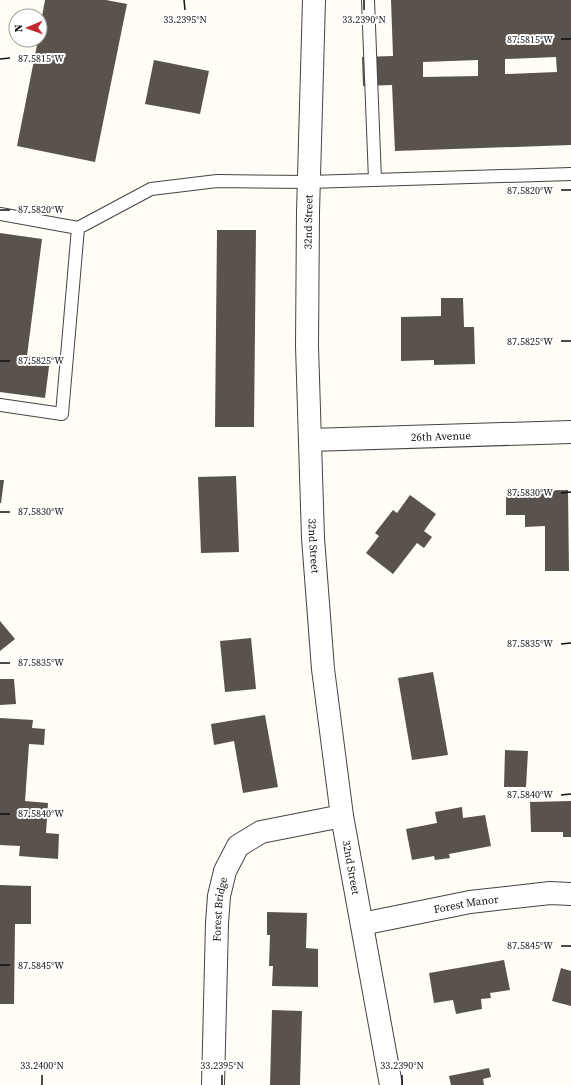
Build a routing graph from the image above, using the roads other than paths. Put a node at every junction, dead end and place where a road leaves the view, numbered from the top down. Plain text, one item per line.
1 (314, 0) edge
2 (368, 0) edge
3 (571, 174) edge
4 (375, 180) junction
5 (309, 182) junction
6 (0, 214) edge
7 (78, 228) junction
8 (0, 405) edge
9 (571, 432) edge
10 (310, 440) junction
11 (342, 816) junction
12 (571, 894) edge
13 (362, 924) junction
14 (213, 1085) edge
15 (391, 1085) edge

1 - 5 street, 32nd Street
2 - 4 lane
3 - 4 lane
4 - 5 lane
5 - 7 lane
5 - 10 street, 32nd Street
6 - 7 lane
7 - 8 lane
9 - 10 street, 26th Avenue
10 - 11 street, 32nd Street
11 - 13 street, 32nd Street
11 - 14 street, Forest Bridge
12 - 13 street, Forest Manor
13 - 15 street, 32nd Street

